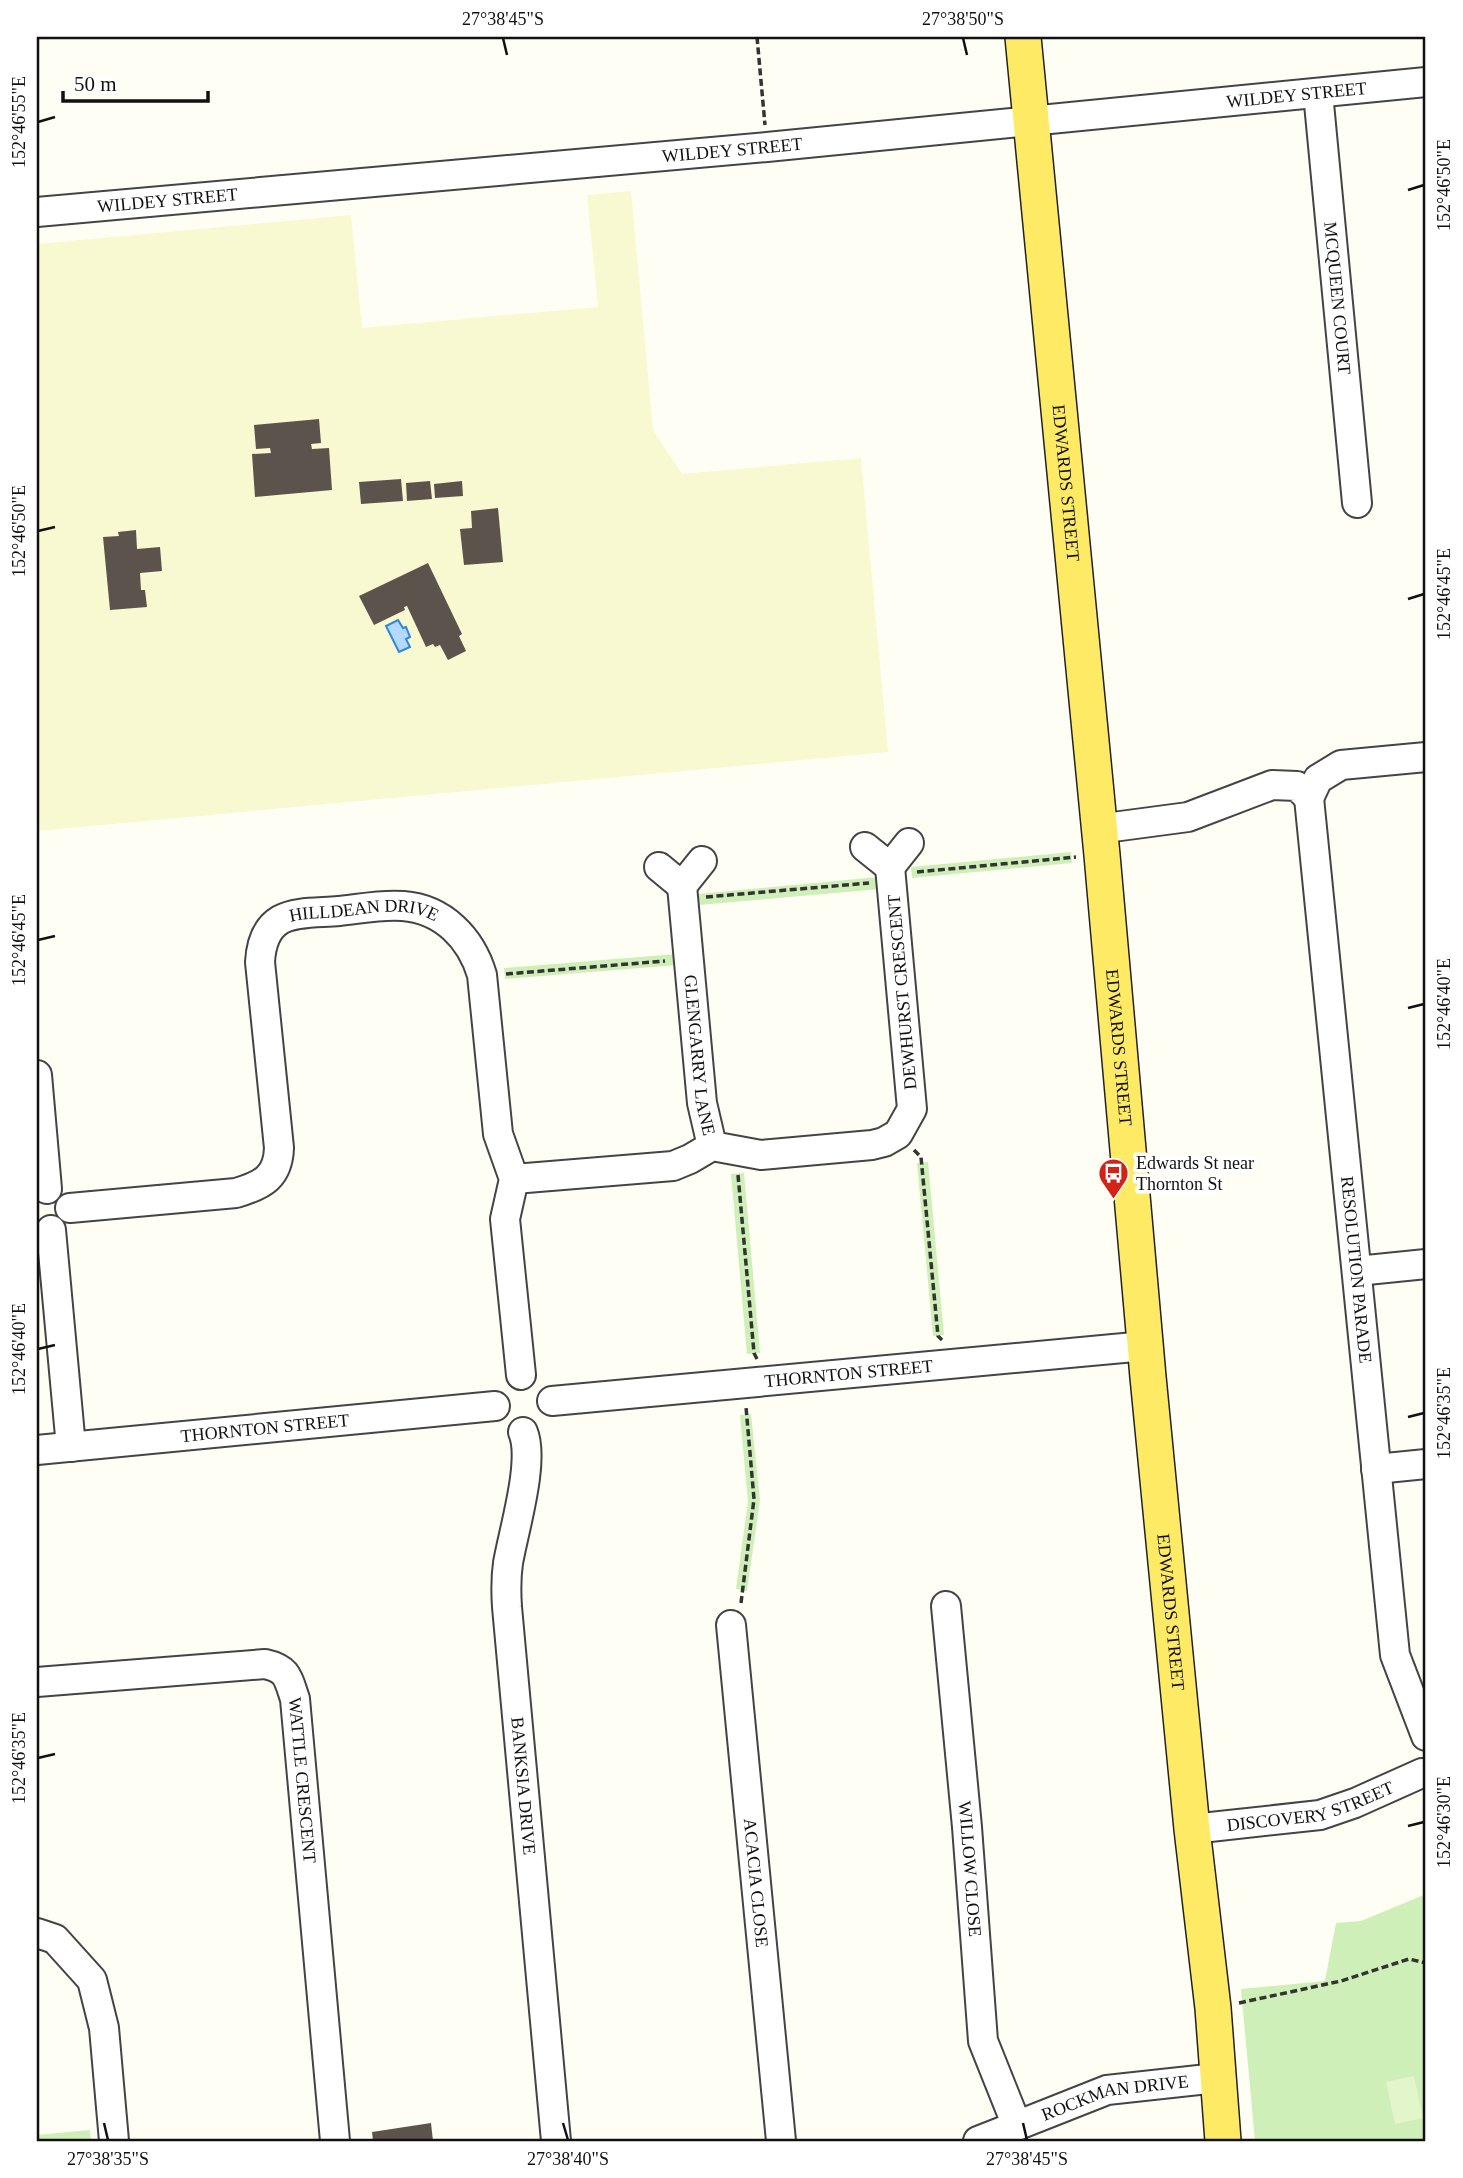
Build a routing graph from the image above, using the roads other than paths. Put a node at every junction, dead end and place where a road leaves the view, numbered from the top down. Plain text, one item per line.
1 (1023, 37) edge
2 (1426, 82) edge
3 (1318, 93) junction
4 (1031, 122) junction
5 (37, 212) edge
6 (1357, 503) dead end
7 (1426, 757) edge
8 (1309, 798) junction
9 (1098, 829) junction
10 (909, 843) dead end
11 (865, 847) dead end
12 (702, 861) dead end
13 (659, 867) dead end
14 (890, 867) junction
15 (682, 886) junction
16 (37, 1075) edge
17 (712, 1146) junction
18 (513, 1179) junction
19 (42, 1191) edge
20 (70, 1208) junction
21 (44, 1228) edge
22 (1426, 1264) edge
23 (1357, 1271) junction
24 (1145, 1346) junction
25 (521, 1375) junction
26 (552, 1401) junction
27 (495, 1406) junction
28 (523, 1432) junction
29 (71, 1447) junction
30 (37, 1450) edge
31 (1426, 1464) edge
32 (1376, 1469) junction
33 (946, 1606) dead end
34 (731, 1625) road end
35 (37, 1682) edge
36 (1426, 1736) edge
37 (1425, 1767) edge
38 (1192, 1829) junction
39 (37, 1933) edge
40 (1217, 2078) junction
41 (1017, 2126) junction
42 (114, 2141) edge
43 (335, 2141) edge
44 (556, 2141) edge
45 (781, 2141) edge
46 (978, 2141) edge
47 (1223, 2141) edge

1 - 4 main road, EDWARDS STREET
2 - 3 street, WILDEY STREET
3 - 4 street, WILDEY STREET
3 - 6 street, MCQUEEN COURT
4 - 5 street, WILDEY STREET
4 - 9 main road, EDWARDS STREET
7 - 8 street
8 - 9 street
8 - 23 street, RESOLUTION PARADE
9 - 24 main road, EDWARDS STREET
10 - 14 street
11 - 14 street
12 - 15 street
13 - 15 street
14 - 17 street, DEWHURST CRESCENT
15 - 17 street, GLENGARRY LANE
16 - 19 street
17 - 18 street, GLENGARRY LANE
18 - 20 street, HILLDEAN DRIVE
18 - 25 street, HILLDEAN DRIVE
19 - 20 street
20 - 21 street
21 - 29 street
22 - 23 street
23 - 32 street, RESOLUTION PARADE
24 - 26 street, THORNTON STREET
24 - 38 main road, EDWARDS STREET
25 - 26 street
25 - 27 street
26 - 28 street
27 - 28 street
27 - 29 street, THORNTON STREET
28 - 44 street, BANKSIA DRIVE
29 - 30 street, THORNTON STREET
31 - 32 street
32 - 36 street, RESOLUTION PARADE
33 - 41 street, WILLOW CLOSE
34 - 45 street, ACACIA CLOSE
35 - 43 street, WATTLE CRESCENT
37 - 38 street, DISCOVERY STREET
38 - 40 main road, EDWARDS STREET
39 - 42 street
40 - 41 street, ROCKMAN DRIVE
40 - 47 main road, EDWARDS STREET
41 - 46 street, ROCKMAN DRIVE

